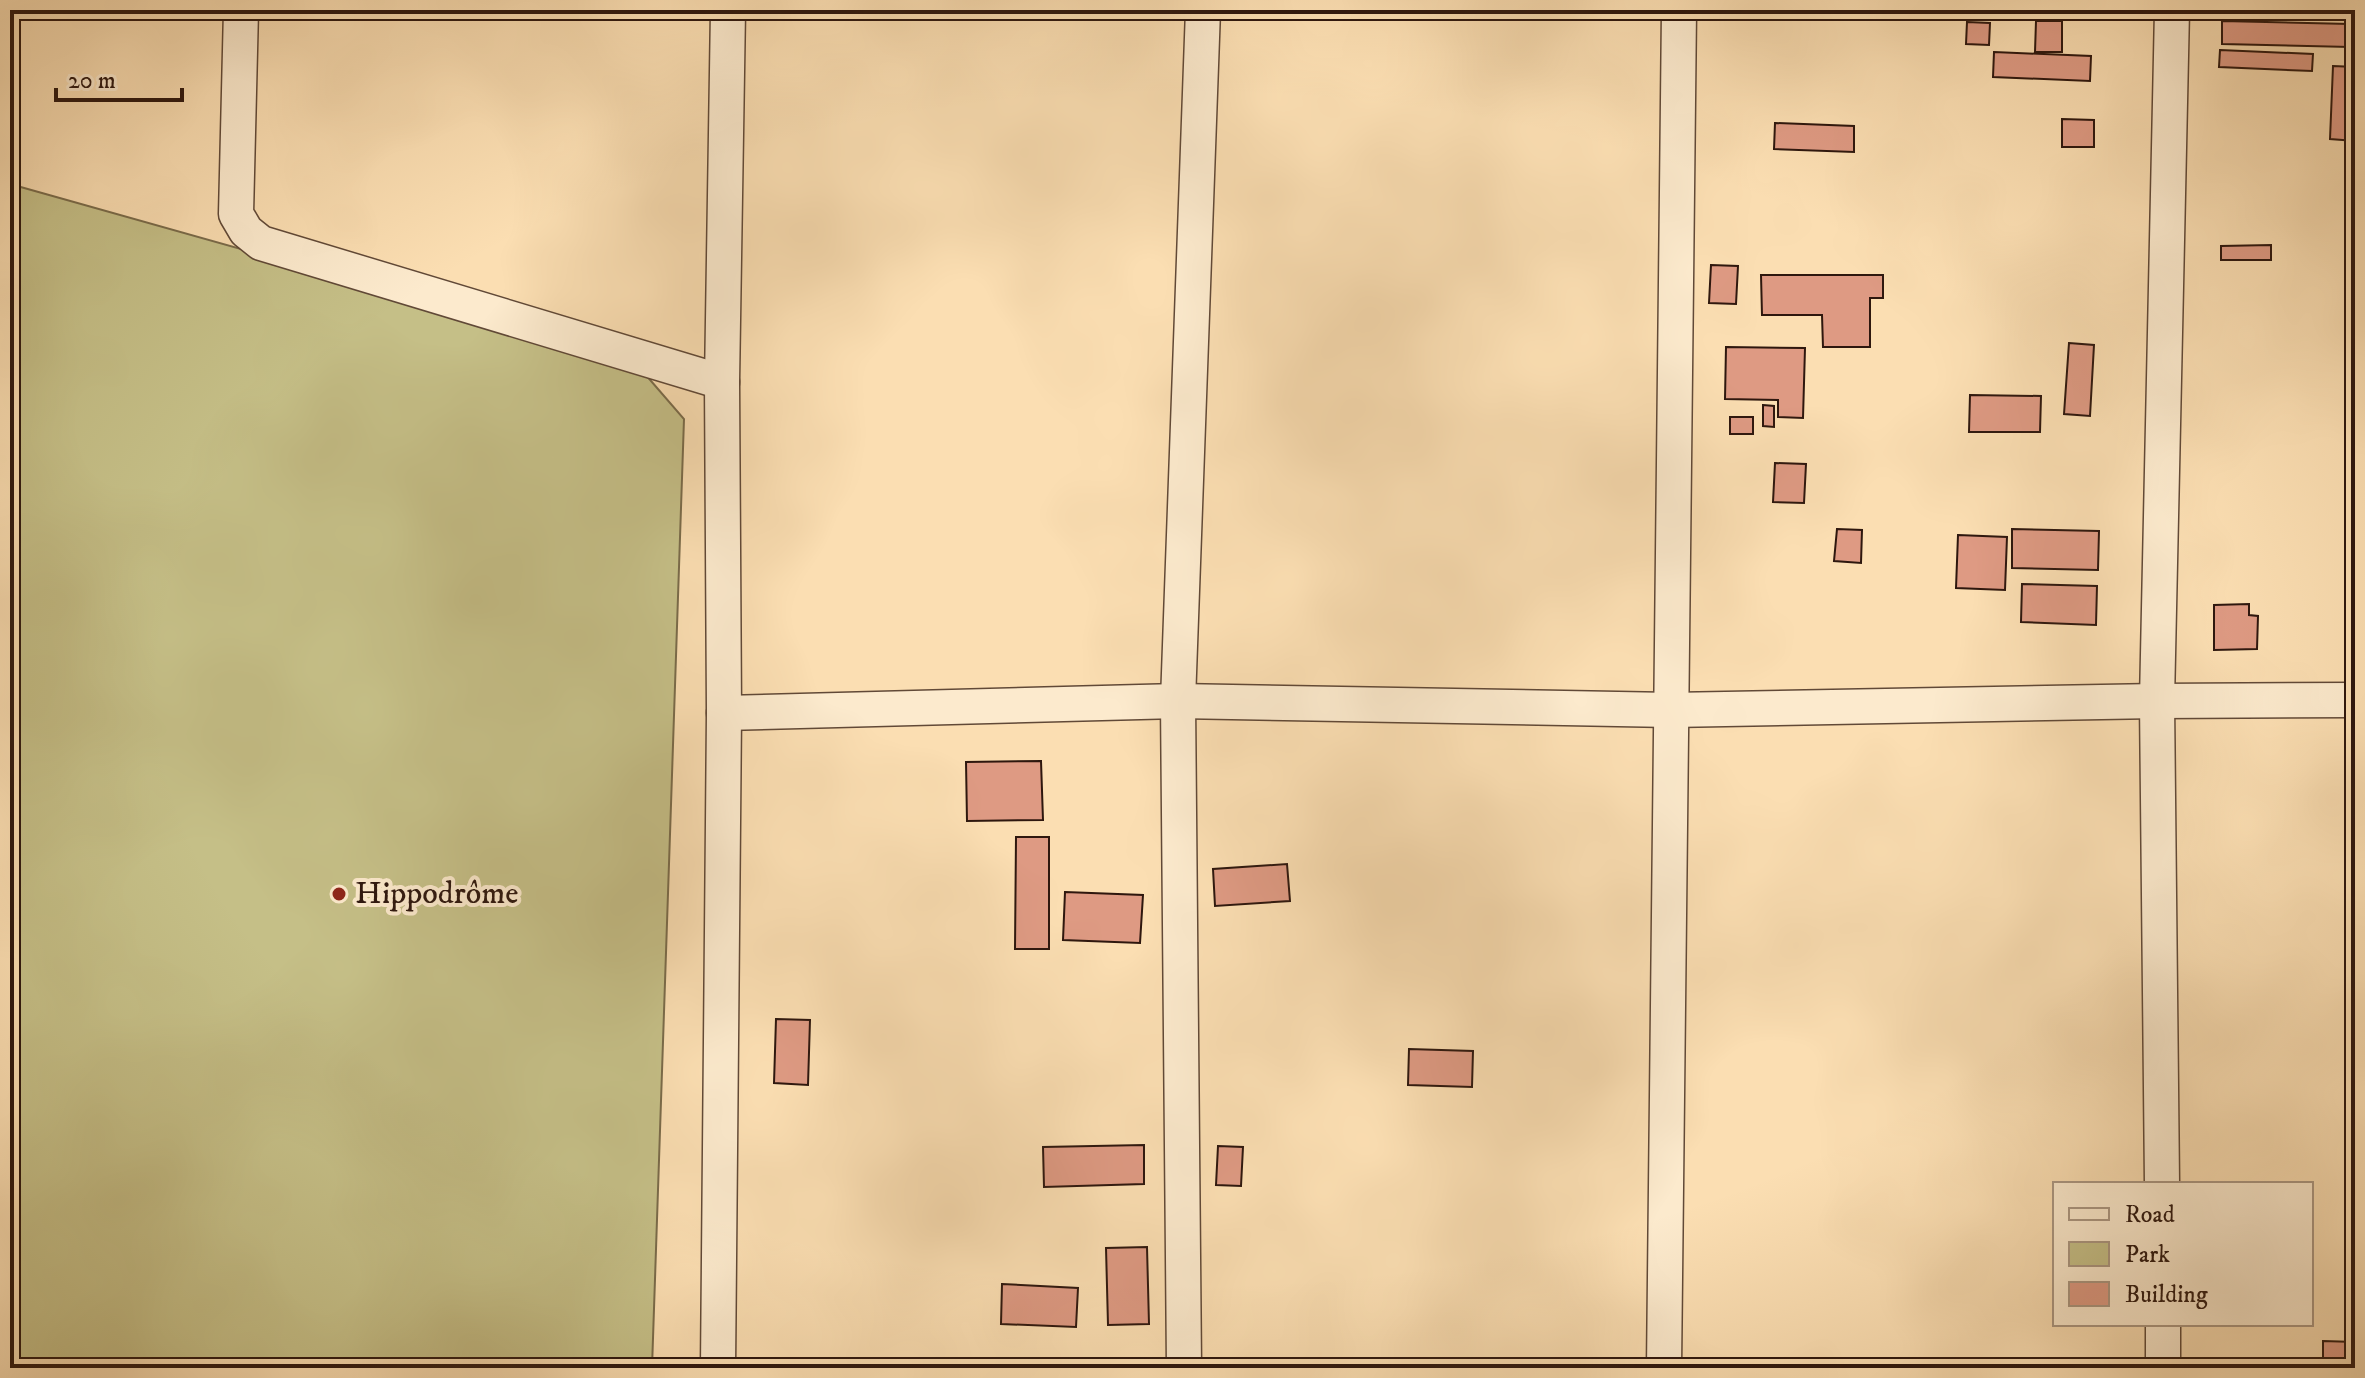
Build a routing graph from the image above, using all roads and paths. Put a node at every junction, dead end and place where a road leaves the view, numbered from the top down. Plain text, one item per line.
1 (241, 10) edge
2 (728, 10) edge
3 (1203, 10) edge
4 (1679, 10) edge
5 (2172, 10) edge
6 (722, 382) junction
7 (2355, 700) edge
8 (1178, 701) junction
9 (2157, 701) junction
10 (1671, 710) junction
11 (724, 713) junction
12 (2162, 1182) edge
13 (2163, 1326) edge
14 (718, 1368) edge
15 (1184, 1368) edge
16 (1664, 1368) edge
17 (2163, 1368) edge

1 - 6 street
2 - 6 street
3 - 8 street
4 - 10 street
5 - 9 street
6 - 11 street
7 - 9 street
8 - 10 street
8 - 11 street
8 - 15 street
9 - 10 street
9 - 12 street
10 - 16 street
11 - 14 street
13 - 17 street

